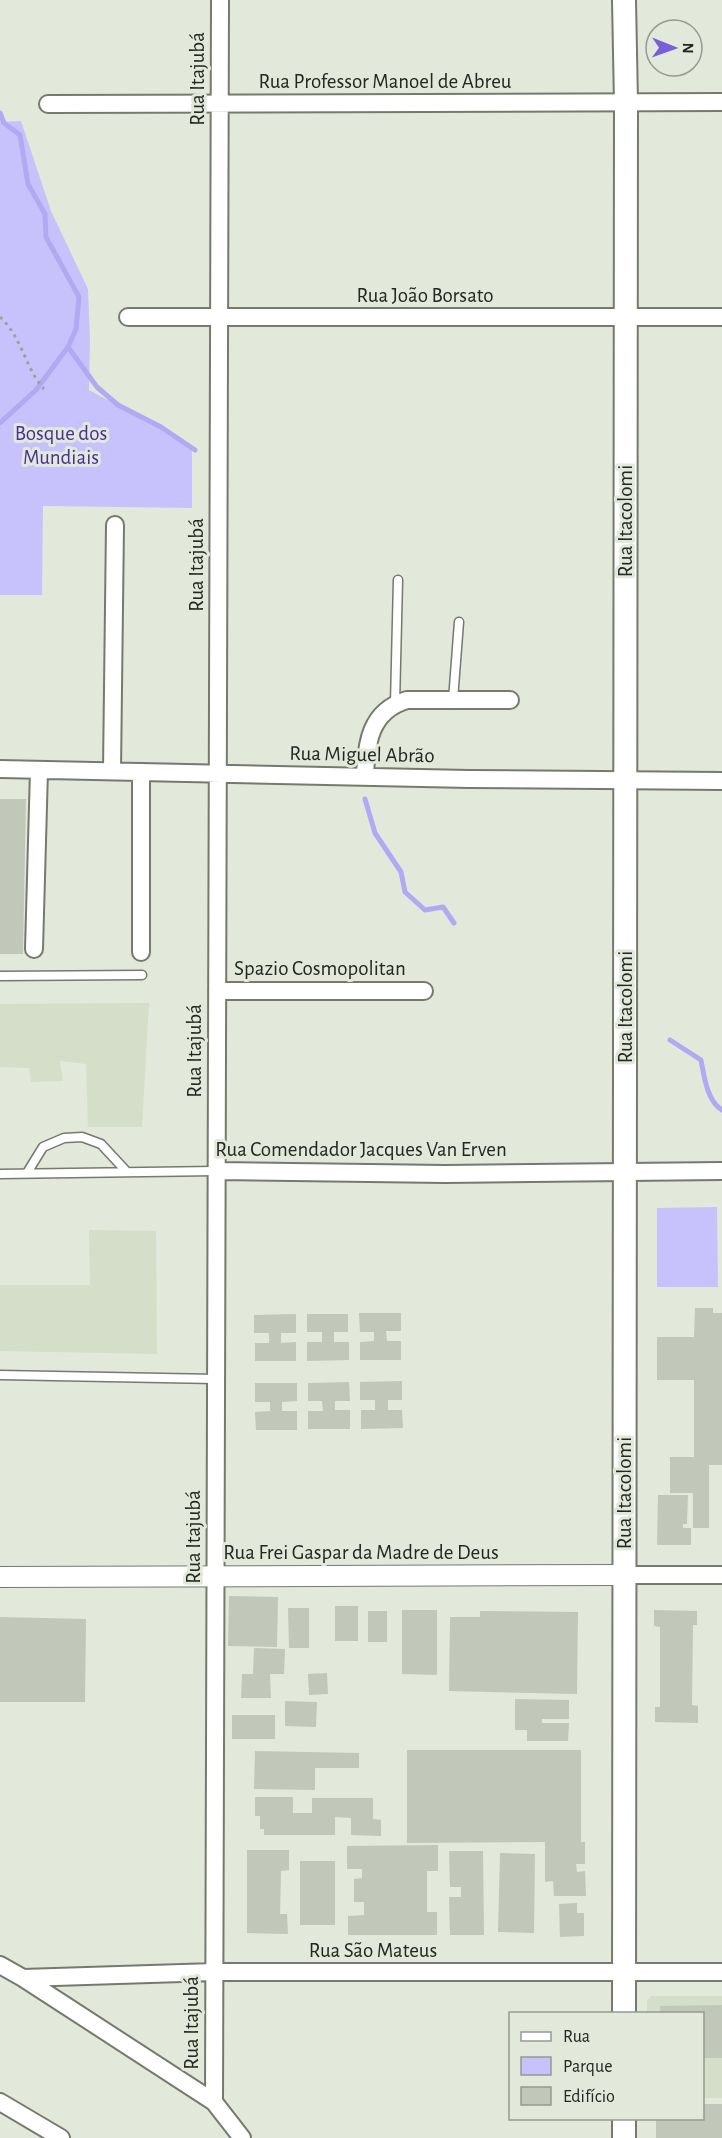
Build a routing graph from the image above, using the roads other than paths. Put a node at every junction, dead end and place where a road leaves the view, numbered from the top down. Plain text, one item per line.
1 (220, 0) edge
2 (624, 0) edge
3 (722, 102) edge
4 (48, 104) dead end
5 (220, 104) junction
6 (626, 104) junction
7 (128, 317) dead end
8 (219, 317) junction
9 (722, 317) edge
10 (625, 318) junction
11 (115, 525) dead end
12 (398, 580) dead end
13 (459, 622) dead end
14 (453, 700) junction
15 (510, 700) dead end
16 (394, 704) junction
17 (0, 769) edge
18 (39, 770) junction
19 (112, 771) junction
20 (141, 772) junction
21 (218, 773) junction
22 (365, 777) junction
23 (625, 780) junction
24 (722, 781) edge
25 (34, 949) dead end
26 (141, 952) dead end
27 (142, 975) dead end
28 (0, 976) edge
29 (424, 990) dead end
30 (217, 991) junction
31 (216, 1171) junction
32 (624, 1171) junction
33 (722, 1171) edge
34 (127, 1172) junction
35 (27, 1173) junction
36 (0, 1174) edge
37 (0, 1375) edge
38 (216, 1379) junction
39 (624, 1575) junction
40 (722, 1575) edge
41 (215, 1576) junction
42 (0, 1577) edge
43 (0, 1965) edge
44 (214, 1972) junction
45 (624, 1972) junction
46 (722, 1972) edge
47 (23, 1978) junction
48 (624, 2012) edge
49 (0, 2102) edge
50 (214, 2102) junction
51 (624, 2120) edge
52 (61, 2138) edge
53 (242, 2138) edge
54 (624, 2138) edge

1 - 5 street, Rua Itajubá
2 - 6 main road, Rua Itacolomi
3 - 6 street, Rua Professor Manoel de Abreu
4 - 5 street, Rua Professor Manoel de Abreu
5 - 6 street, Rua Professor Manoel de Abreu
5 - 8 street, Rua Itajubá
6 - 10 main road, Rua Itacolomi
7 - 8 street, Rua João Borsato
8 - 10 street, Rua João Borsato
8 - 21 street, Rua Itajubá
9 - 10 street, Rua João Borsato
10 - 23 main road, Rua Itacolomi
11 - 19 street
12 - 16 lane
13 - 14 lane
14 - 15 street
14 - 16 street
16 - 22 street
17 - 18 street, Rua Miguel Abrão
18 - 19 street, Rua Miguel Abrão
18 - 25 street
19 - 20 street, Rua Miguel Abrão
20 - 21 street, Rua Miguel Abrão
20 - 26 street
21 - 22 street, Rua Miguel Abrão
21 - 30 street, Rua Itajubá
22 - 23 street, Rua Miguel Abrão
23 - 24 street, Rua Miguel Abrão
23 - 32 main road, Rua Itacolomi
27 - 28 lane
29 - 30 street, Spazio Cosmopolitan
30 - 31 street, Rua Itajubá
31 - 32 street, Rua Comendador Jacques Van Erven
31 - 34 lane, Rua Comendador Jacques Van Erven
31 - 38 street, Rua Itajubá
32 - 33 street, Rua Comendador Jacques Van Erven
32 - 39 main road, Rua Itacolomi
34 - 35 lane, Rua Comendador Jacques Van Erven
34 - 35 lane
35 - 36 lane, Rua Comendador Jacques Van Erven
37 - 38 lane
38 - 41 street, Rua Itajubá
39 - 40 street, Rua Frei Gaspar da Madre de Deus
39 - 41 street, Rua Frei Gaspar da Madre de Deus
39 - 45 main road, Rua Itacolomi
41 - 42 street, Rua Frei Gaspar da Madre de Deus
41 - 44 street, Rua Itajubá
43 - 47 street
44 - 45 street, Rua São Mateus
44 - 47 street, Rua São Mateus
44 - 50 street, Rua Itajubá
45 - 46 street, Rua São Mateus
45 - 48 main road, Rua Itacolomi
47 - 50 street
49 - 52 street
50 - 53 street
51 - 54 main road

